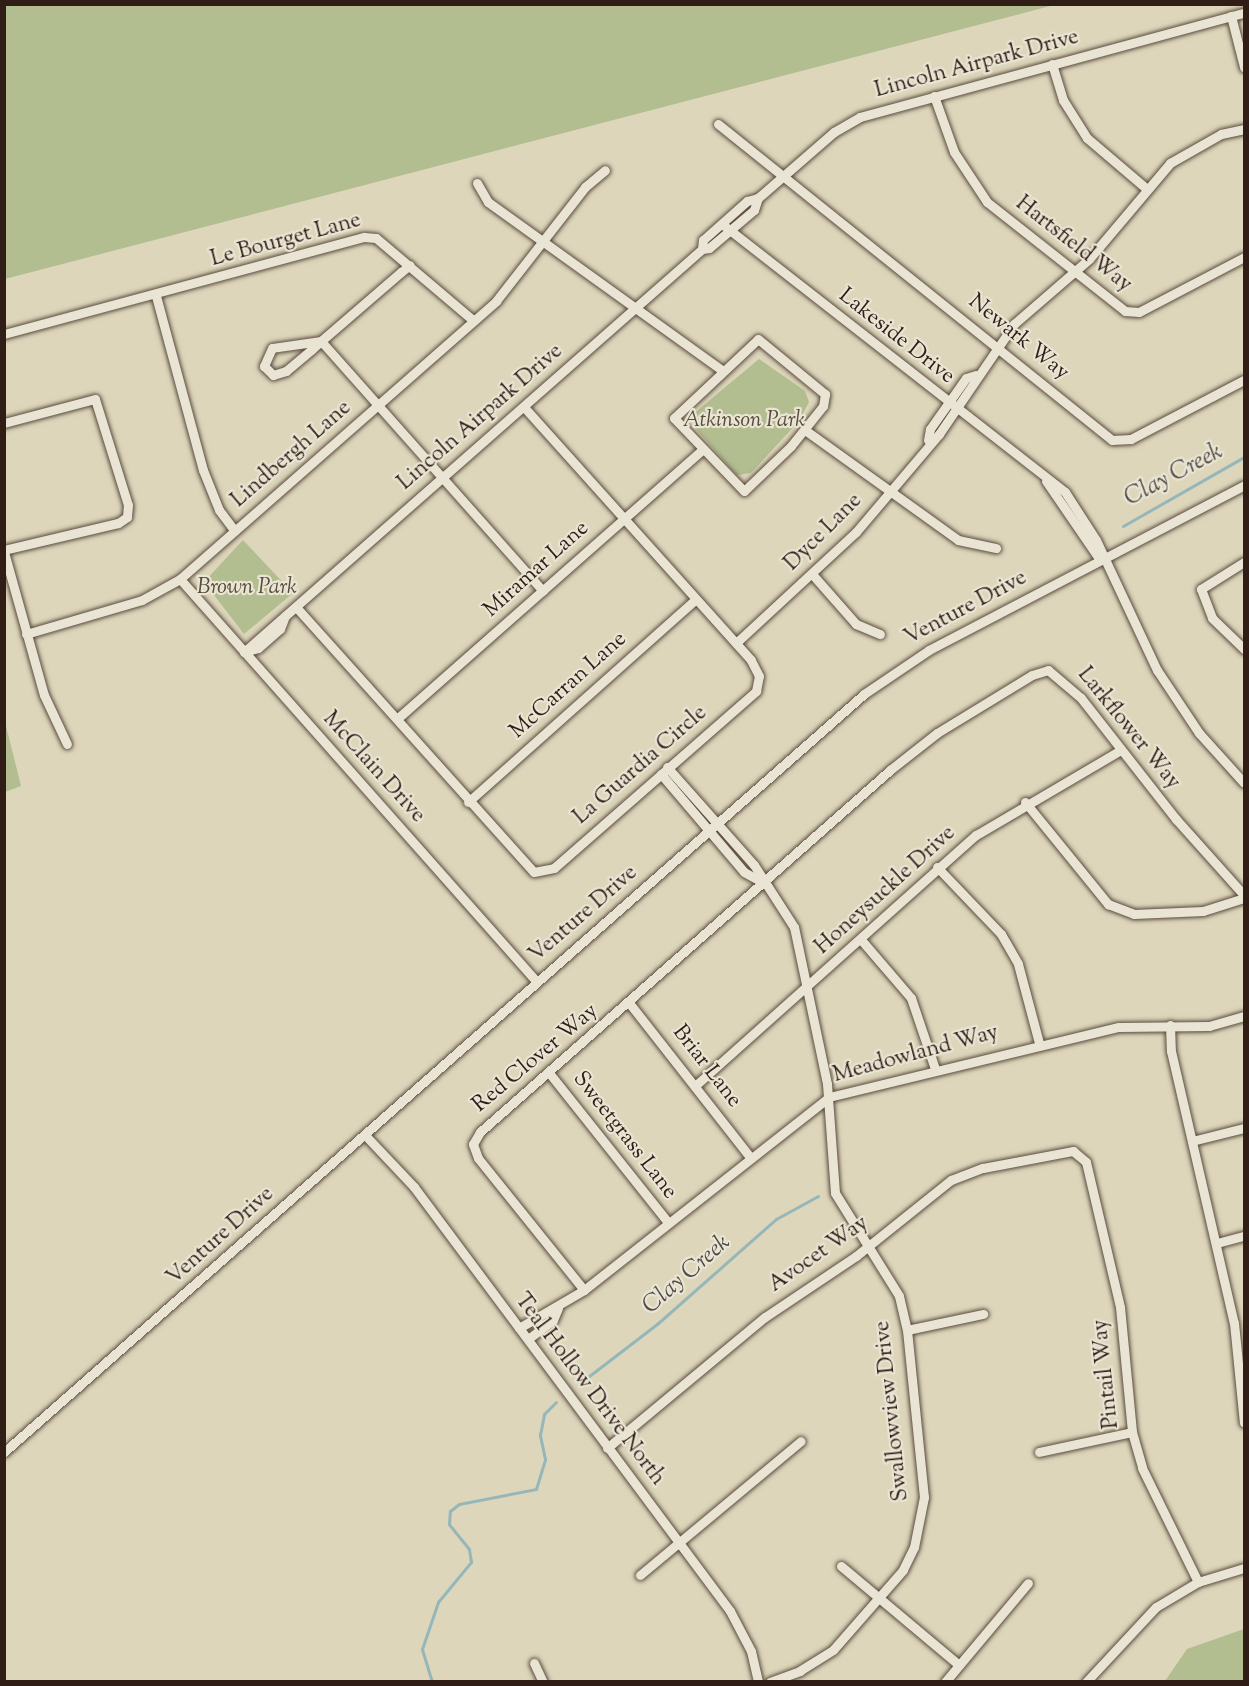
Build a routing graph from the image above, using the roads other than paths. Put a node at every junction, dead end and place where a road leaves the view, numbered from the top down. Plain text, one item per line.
1 (1245, 13) edge
2 (1231, 16) junction
3 (1052, 64) junction
4 (1245, 67) edge
5 (934, 96) junction
6 (718, 124) dead end
7 (1245, 129) edge
8 (605, 170) dead end
9 (782, 177) junction
10 (477, 183) dead end
11 (1147, 189) junction
12 (758, 198) junction
13 (722, 224) junction
14 (730, 231) junction
15 (544, 243) junction
16 (702, 249) junction
17 (1245, 257) edge
18 (410, 265) junction
19 (1074, 272) junction
20 (156, 296) junction
21 (634, 308) junction
22 (474, 321) junction
23 (4, 334) edge
24 (321, 341) junction
25 (998, 346) junction
26 (722, 370) junction
27 (976, 375) junction
28 (1245, 380) edge
29 (948, 402) junction
30 (378, 405) junction
31 (525, 407) junction
32 (956, 409) junction
33 (4, 423) edge
34 (805, 430) junction
35 (928, 440) junction
36 (702, 450) junction
37 (442, 477) junction
38 (1245, 485) edge
39 (890, 491) junction
40 (624, 519) junction
41 (235, 531) junction
42 (996, 548) dead end
43 (4, 551) edge
44 (1100, 560) junction
45 (1245, 562) edge
46 (812, 574) junction
47 (180, 579) junction
48 (543, 591) junction
49 (695, 600) junction
50 (296, 607) junction
51 (26, 634) junction
52 (880, 634) dead end
53 (736, 643) junction
54 (1245, 649) edge
55 (244, 652) junction
56 (398, 718) junction
57 (67, 744) dead end
58 (1119, 751) junction
59 (664, 770) junction
60 (1245, 783) edge
61 (468, 802) junction
62 (1025, 802) junction
63 (717, 823) junction
64 (709, 831) junction
65 (937, 867) junction
66 (764, 882) junction
67 (1245, 896) edge
68 (862, 942) junction
69 (537, 982) junction
70 (810, 985) junction
71 (630, 1004) junction
72 (1245, 1016) edge
73 (1170, 1025) junction
74 (1040, 1043) junction
75 (935, 1069) junction
76 (550, 1074) junction
77 (696, 1085) junction
78 (829, 1097) junction
79 (1245, 1128) edge
80 (365, 1136) junction
81 (1192, 1141) junction
82 (1080, 1154) joint
83 (749, 1156) junction
84 (667, 1221) junction
85 (1245, 1236) edge
86 (1217, 1243) junction
87 (867, 1248) junction
88 (584, 1290) junction
89 (558, 1308) junction
90 (983, 1314) dead end
91 (519, 1328) junction
92 (907, 1330) junction
93 (528, 1339) junction
94 (1240, 1346) edge
95 (1245, 1423) edge
96 (1132, 1432) junction
97 (801, 1441) dead end
98 (607, 1448) junction
99 (4, 1452) edge
100 (1039, 1452) dead end
101 (679, 1543) junction
102 (842, 1566) dead end
103 (1245, 1568) edge
104 (640, 1575) dead end
105 (1198, 1582) junction
106 (1028, 1583) dead end
107 (880, 1598) junction
108 (534, 1663) dead end
109 (959, 1665) junction
110 (543, 1682) edge
111 (758, 1682) edge
112 (770, 1682) edge
113 (945, 1682) edge
114 (1086, 1682) edge

1 - 2 street, Lincoln Airpark Drive
2 - 3 street, Lincoln Airpark Drive
2 - 4 street
3 - 5 street, Lincoln Airpark Drive
3 - 11 street
5 - 9 street, Lincoln Airpark Drive
5 - 19 street, Hartsfield Way
6 - 9 street, Newark Way
7 - 11 street
8 - 15 street, Lindbergh Lane
9 - 12 street, Lincoln Airpark Drive
9 - 25 street, Newark Way
10 - 15 street
11 - 19 street
12 - 13 street, Lincoln Airpark Drive
12 - 14 street, Lincoln Airpark Drive
13 - 14 street, Lakeside Drive
13 - 16 street, Lincoln Airpark Drive
14 - 16 street, Lincoln Airpark Drive
14 - 29 street, Lakeside Drive
15 - 21 street
15 - 22 street, Lindbergh Lane
16 - 21 street, Lincoln Airpark Drive
17 - 19 street, Hartsfield Way
18 - 20 street, Le Bourget Lane
18 - 22 street, Le Bourget Lane
18 - 24 street
19 - 25 street
20 - 23 street, Le Bourget Lane
20 - 41 street
21 - 26 street
21 - 31 street, Lincoln Airpark Drive
22 - 30 street, Lindbergh Lane
24 - 24 street
24 - 30 street
25 - 27 street
25 - 28 street, Newark Way
26 - 34 street
26 - 36 street
27 - 29 street, Dyce Lane
27 - 32 street, Dyce Lane
29 - 32 street, Lakeside Drive
29 - 35 street, Dyce Lane
30 - 37 street
30 - 41 street, Lindbergh Lane
31 - 37 street, Lincoln Airpark Drive
31 - 40 street, La Guardia Circle
32 - 35 street, Dyce Lane
32 - 44 street, Lakeside Drive
33 - 43 street
34 - 36 street
34 - 39 street
35 - 39 street, Dyce Lane
36 - 40 street, Miramar Lane
37 - 48 street
37 - 50 street, Lincoln Airpark Drive
38 - 44 street, Venture Drive
39 - 42 street
39 - 46 street, Dyce Lane
40 - 48 street, Miramar Lane
40 - 49 street, La Guardia Circle
41 - 47 street, Lindbergh Lane
43 - 51 street
44 - 60 street, Lakeside Drive
44 - 63 street, Venture Drive
45 - 54 street
46 - 52 street
46 - 53 street, Dyce Lane
47 - 51 street, Lindbergh Lane
47 - 55 street, McClain Drive
48 - 56 street, Miramar Lane
49 - 53 street, La Guardia Circle
49 - 61 street, McCarran Lane
50 - 55 street, Lincoln Airpark Drive
50 - 56 street, La Guardia Circle
51 - 57 street
53 - 59 street, La Guardia Circle
55 - 69 street, McClain Drive
56 - 61 street, La Guardia Circle
58 - 62 street, Honeysuckle Drive
58 - 66 street, Larkflower Way
58 - 67 street, Larkflower Way
59 - 61 street, La Guardia Circle
59 - 63 street, Swallowview Drive
59 - 64 street, Swallowview Drive
62 - 65 street, Honeysuckle Drive
62 - 67 street
63 - 64 street, Venture Drive
63 - 66 street, Swallowview Drive
64 - 66 street, Swallowview Drive
64 - 69 street, Venture Drive
65 - 68 street, Honeysuckle Drive
65 - 74 street
66 - 70 street, Swallowview Drive
66 - 71 street, Red Clover Way
68 - 70 street, Honeysuckle Drive
68 - 75 street
69 - 80 street, Venture Drive
70 - 77 street, Honeysuckle Drive
70 - 78 street, Swallowview Drive
71 - 76 street, Red Clover Way
71 - 77 street, Briar Lane
72 - 73 street, Meadowland Way
73 - 74 street, Meadowland Way
73 - 81 street
74 - 75 street, Meadowland Way
75 - 78 street, Meadowland Way
76 - 84 street, Sweetgrass Lane
76 - 88 street, Red Clover Way
77 - 83 street, Briar Lane
78 - 83 street, Meadowland Way
78 - 87 street, Swallowview Drive
79 - 81 street
80 - 91 street, Teal Hollow Drive North
80 - 99 street, Venture Drive
81 - 86 street
82 - 87 street, Avocet Way
82 - 96 street, Pintail Way
83 - 84 street, Meadowland Way
84 - 88 street, Meadowland Way
85 - 86 street
86 - 94 street
87 - 92 street, Swallowview Drive
87 - 98 street, Avocet Way
88 - 89 street, Meadowland Way
89 - 91 street, Meadowland Way
89 - 93 street, Meadowland Way
90 - 92 street
91 - 93 street, Teal Hollow Drive North
92 - 107 street, Swallowview Drive
93 - 98 street, Teal Hollow Drive North
94 - 95 street
96 - 100 street
96 - 105 street, Pintail Way
97 - 101 street
98 - 101 street, Teal Hollow Drive North
101 - 104 street
101 - 111 street, Teal Hollow Drive North
102 - 107 street
103 - 105 street
105 - 114 street
106 - 109 street
107 - 109 street
107 - 112 street, Swallowview Drive
108 - 110 street
109 - 113 street

